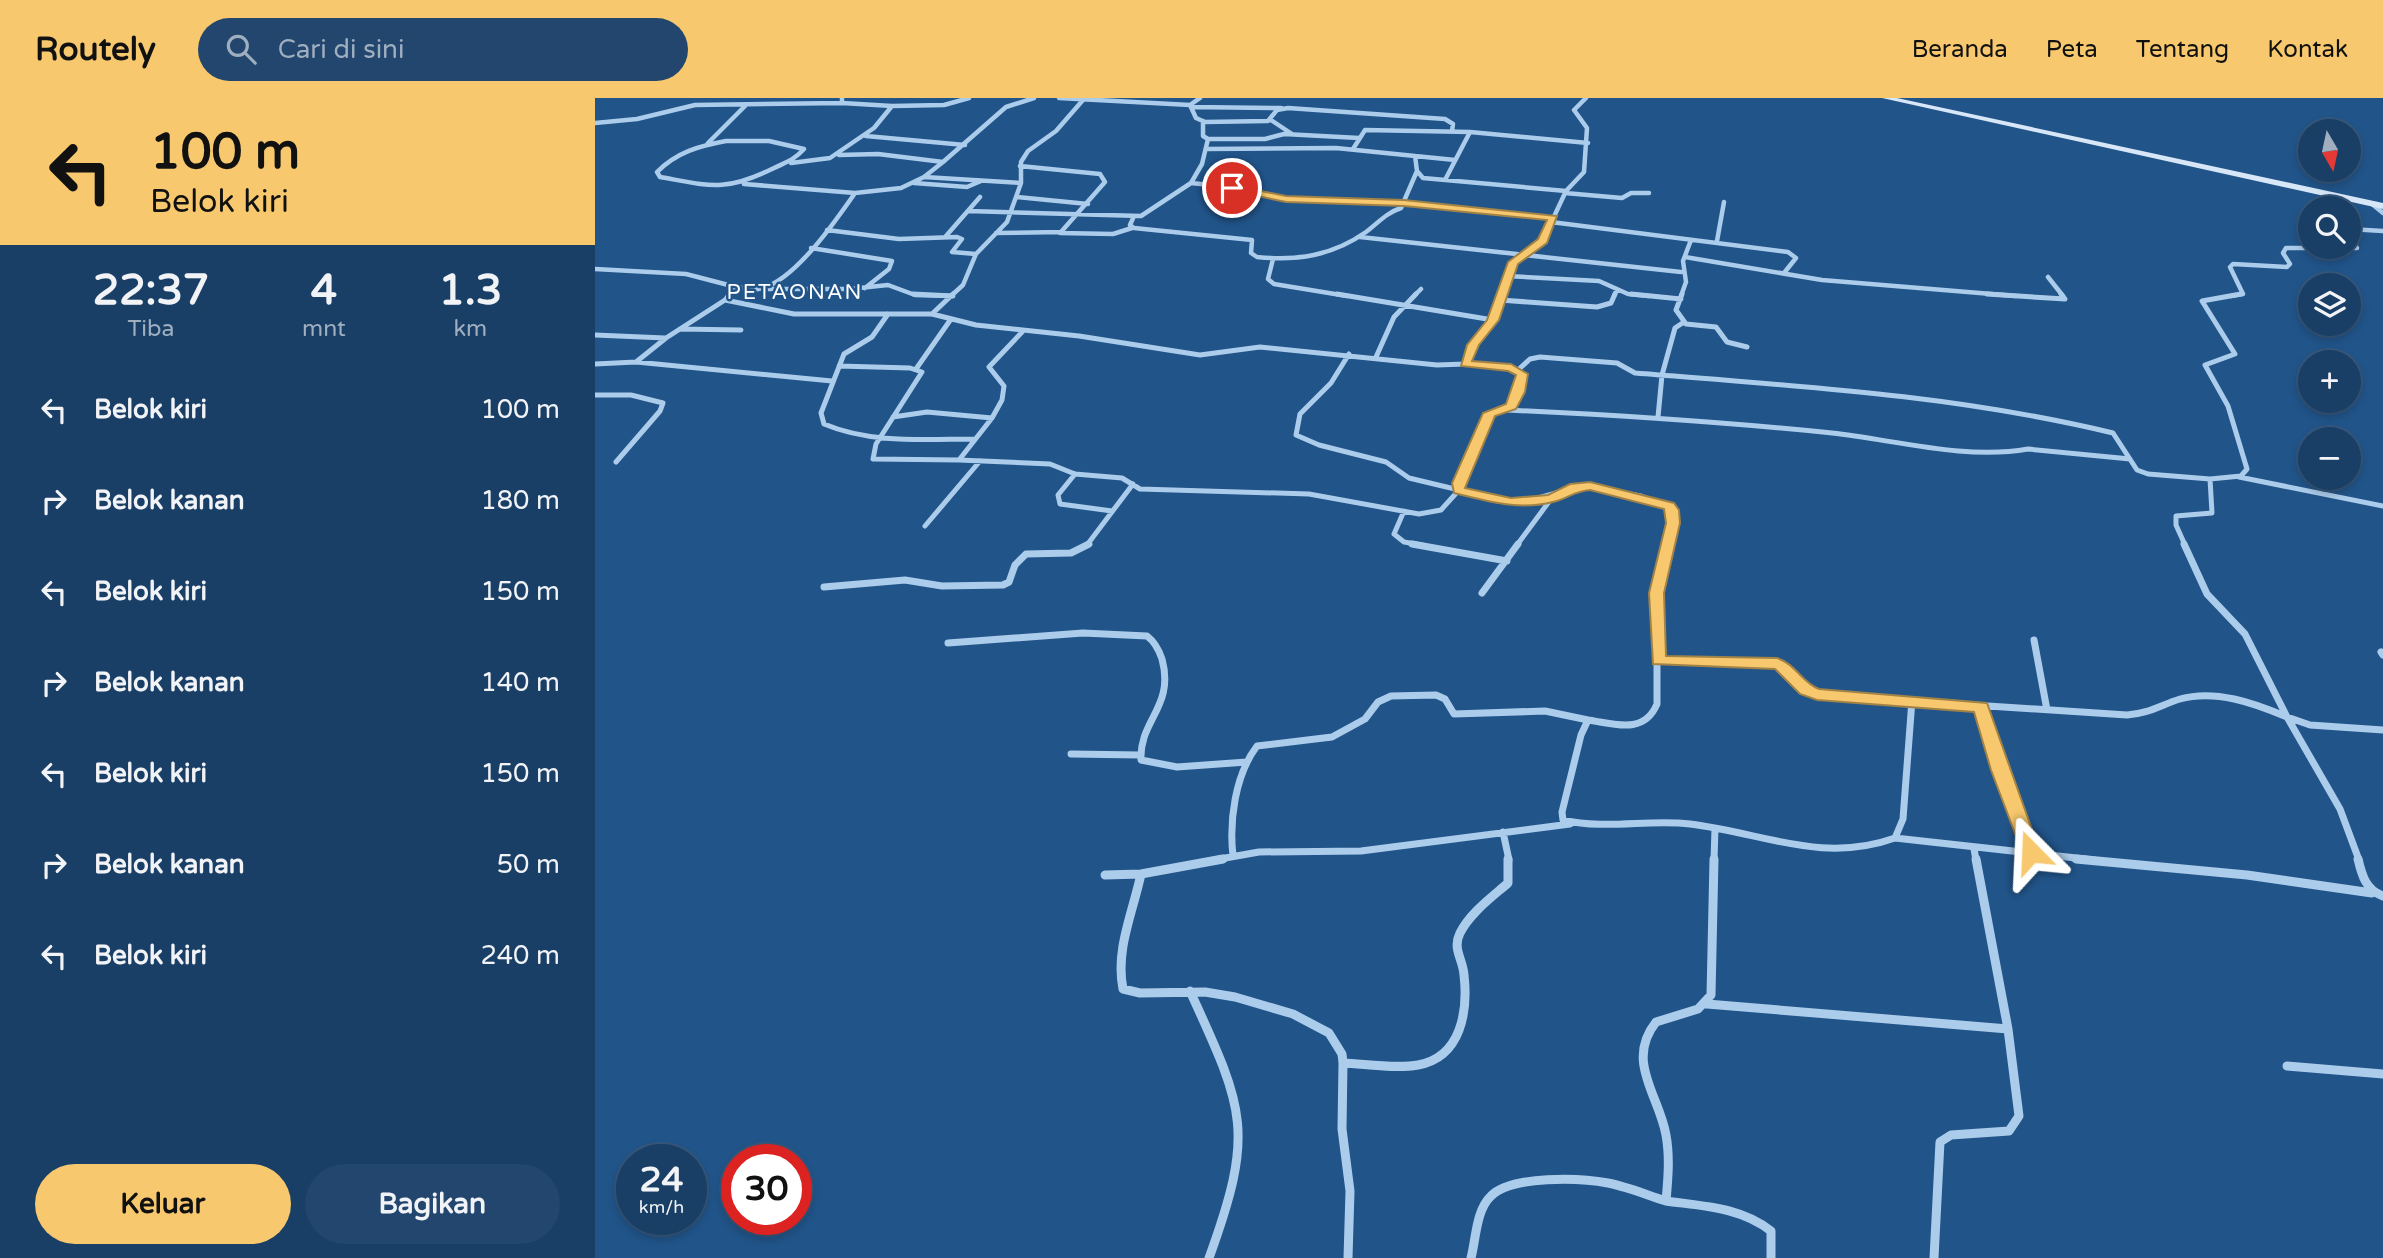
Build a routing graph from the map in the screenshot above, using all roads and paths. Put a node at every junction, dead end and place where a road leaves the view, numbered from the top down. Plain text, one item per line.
1 (768, 98) edge
2 (969, 98) edge
3 (1034, 98) edge
4 (1059, 98) edge
5 (1200, 98) edge
6 (1586, 98) edge
7 (1886, 98) edge
8 (1017, 99) edge
9 (1083, 100) edge
10 (1905, 100) edge
11 (842, 101) edge
12 (745, 106) junction
13 (759, 106) junction
14 (892, 106) junction
15 (1191, 106) junction
16 (1282, 108) junction
17 (1271, 120) junction
18 (1203, 121) junction
19 (595, 123) edge
20 (1452, 131) junction
21 (1470, 132) junction
22 (1293, 135) junction
23 (865, 136) junction
24 (1359, 138) junction
25 (1207, 139) junction
26 (1587, 143) junction
27 (706, 145) junction
28 (965, 145) junction
29 (1206, 149) junction
30 (1353, 149) junction
31 (839, 155) junction
32 (1415, 156) junction
33 (1455, 160) junction
34 (943, 162) junction
35 (791, 163) junction
36 (1020, 166) junction
37 (1417, 171) junction
38 (924, 177) junction
39 (1445, 180) junction
40 (982, 181) junction
41 (914, 183) junction
42 (1021, 183) junction
43 (1191, 183) junction
44 (741, 184) junction
45 (1565, 192) junction
46 (855, 193) junction
47 (1649, 193) dead end
48 (980, 197) dead end
49 (1017, 197) junction
50 (1724, 202) dead end
51 (1404, 203) junction
52 (1087, 204) junction
53 (2372, 204) junction
54 (2383, 206) edge
55 (968, 211) junction
56 (1012, 212) junction
57 (1079, 214) junction
58 (2383, 214) edge
59 (1134, 216) junction
60 (1552, 220) junction
61 (1132, 228) junction
62 (827, 230) junction
63 (2361, 230) edge
64 (2383, 231) edge
65 (996, 233) junction
66 (1059, 233) junction
67 (946, 236) junction
68 (1360, 236) junction
69 (1691, 240) junction
70 (1717, 242) junction
71 (811, 248) junction
72 (2298, 248) edge
73 (976, 254) junction
74 (1523, 255) junction
75 (1685, 257) junction
76 (1273, 259) junction
77 (595, 269) edge
78 (1681, 272) junction
79 (1784, 273) junction
80 (1507, 276) junction
81 (2048, 277) dead end
82 (737, 287) junction
83 (760, 289) junction
84 (865, 289) junction
85 (1421, 289) dead end
86 (1616, 289) junction
87 (953, 296) junction
88 (1681, 299) junction
89 (725, 300) junction
90 (1500, 300) junction
91 (1401, 307) junction
92 (888, 314) junction
93 (932, 314) junction
94 (951, 319) junction
95 (1493, 320) junction
96 (1684, 322) junction
97 (680, 329) junction
98 (740, 330) dead end
99 (1023, 331) junction
100 (595, 335) edge
101 (666, 338) junction
102 (1747, 347) dead end
103 (1349, 354) junction
104 (1376, 357) junction
105 (636, 362) junction
106 (595, 364) edge
107 (1465, 364) junction
108 (839, 366) junction
109 (916, 369) junction
110 (1518, 370) junction
111 (1662, 376) junction
112 (832, 381) junction
113 (595, 395) edge
114 (1507, 410) junction
115 (893, 417) junction
116 (1658, 417) junction
117 (992, 418) junction
118 (881, 436) junction
119 (975, 439) junction
120 (2130, 459) junction
121 (959, 460) junction
122 (980, 461) junction
123 (616, 462) dead end
124 (1075, 474) junction
125 (2239, 477) junction
126 (2210, 479) junction
127 (1133, 484) junction
128 (1459, 490) junction
129 (1551, 499) junction
130 (2383, 506) edge
131 (1112, 511) junction
132 (1404, 511) junction
133 (925, 526) dead end
134 (1507, 561) junction
135 (824, 587) dead end
136 (1482, 593) dead end
137 (2034, 639) dead end
138 (948, 643) dead end
139 (1659, 661) junction
140 (1912, 700) junction
141 (1981, 707) junction
142 (2047, 710) junction
143 (2287, 717) junction
144 (1588, 720) junction
145 (2383, 730) edge
146 (1071, 754) dead end
147 (1140, 755) junction
148 (1247, 762) junction
149 (1571, 824) junction
150 (1715, 828) junction
151 (1503, 832) junction
152 (1895, 838) junction
153 (1974, 849) junction
154 (2031, 852) junction
155 (1233, 856) junction
156 (1141, 874) junction
157 (1105, 875) dead end
158 (2372, 893) junction
159 (2383, 896) edge
160 (1190, 992) junction
161 (1706, 1004) junction
162 (2008, 1029) junction
163 (1343, 1063) junction
164 (2287, 1066) dead end
165 (2383, 1074) edge
166 (1666, 1201) junction
167 (1209, 1258) edge
168 (1348, 1258) edge
169 (1471, 1258) edge
170 (1771, 1258) edge
171 (1934, 1258) edge

1 - 13 street
2 - 14 street
3 - 8 street
4 - 9 street
5 - 15 street
6 - 26 street
7 - 10 main road
8 - 28 street
9 - 15 street
9 - 36 street
10 - 53 main road
11 - 13 street
11 - 14 street
12 - 13 street
12 - 19 street
12 - 27 street
14 - 23 street
15 - 16 street
15 - 18 street
16 - 17 street
16 - 20 street
17 - 18 street
17 - 22 street
18 - 25 street
20 - 21 street
20 - 24 street
21 - 26 street
21 - 33 street
22 - 24 street
22 - 25 street
23 - 28 street
23 - 31 street
24 - 30 street
25 - 29 street
26 - 45 street
27 - 35 street
27 - 44 street
28 - 34 street
29 - 30 street
29 - 43 street
30 - 32 street
31 - 34 street
31 - 35 street
32 - 33 street
32 - 37 street
33 - 39 street
34 - 38 street
35 - 44 street
36 - 42 street
36 - 52 street
37 - 39 street
37 - 51 street
38 - 40 street
38 - 41 street
39 - 45 street
40 - 41 street
40 - 42 street
41 - 46 street
42 - 49 street
43 - 51 street
43 - 59 street
44 - 46 street
45 - 47 street
45 - 60 street
46 - 62 street
48 - 55 street
49 - 52 street
49 - 56 street
50 - 70 street
51 - 60 street
51 - 68 street
52 - 57 street
53 - 54 main road
53 - 58 street
55 - 56 street
55 - 67 street
56 - 57 street
56 - 65 street
57 - 59 street
57 - 66 street
59 - 61 street
60 - 69 street
60 - 74 street
61 - 66 street
61 - 76 street
62 - 67 street
62 - 71 street
63 - 64 street
65 - 66 street
65 - 73 street
67 - 73 street
68 - 74 street
68 - 76 street
69 - 70 street
69 - 75 street
70 - 79 street
71 - 83 street
71 - 84 street
72 - 125 street
73 - 87 street
74 - 78 street
74 - 80 street
75 - 78 street
75 - 79 street
76 - 91 street
77 - 82 street
78 - 88 street
79 - 81 street
80 - 86 street
80 - 90 street
82 - 83 street
82 - 89 street
83 - 84 street
84 - 87 street
85 - 91 street
86 - 88 street
86 - 90 street
87 - 93 street
88 - 96 street
89 - 92 street
89 - 97 street
90 - 95 street
91 - 95 street
91 - 104 street
92 - 93 street
92 - 108 street
93 - 94 street
94 - 99 street
94 - 109 street
95 - 107 street
96 - 102 street
96 - 111 street
97 - 98 street
97 - 101 street
99 - 103 street
99 - 117 street
100 - 101 street
101 - 105 street
103 - 104 street
103 - 128 street
104 - 107 street
105 - 106 street
105 - 112 street
107 - 110 street
108 - 109 street
108 - 112 street
109 - 115 street
110 - 111 street
110 - 114 street
111 - 116 street
111 - 120 street
112 - 118 street
113 - 123 street
114 - 116 street
114 - 128 street
115 - 117 street
115 - 118 street
116 - 120 street
117 - 119 street
118 - 119 street
118 - 121 street
119 - 121 street
120 - 126 street
121 - 122 street
122 - 124 street
122 - 133 street
124 - 127 street
124 - 131 street
125 - 126 street
125 - 130 street
126 - 143 street
127 - 131 street
127 - 132 street
128 - 129 street
128 - 132 street
129 - 134 street
129 - 139 street
131 - 135 street
132 - 134 street
134 - 136 street
137 - 142 street
138 - 147 street
139 - 140 street
139 - 144 street
140 - 141 street
140 - 152 street
141 - 142 street
141 - 154 street
142 - 143 street
143 - 145 street
143 - 158 street
144 - 148 street
144 - 149 street
146 - 147 street
147 - 148 street
148 - 155 street
149 - 150 street
149 - 151 street
150 - 152 street
150 - 161 street
151 - 155 street
151 - 163 street
152 - 153 street
153 - 154 street
153 - 162 street
154 - 158 street
155 - 156 street
156 - 157 street
156 - 160 street
158 - 159 street
160 - 163 street
160 - 167 street
161 - 162 street
161 - 166 street
162 - 171 street
163 - 168 street
164 - 165 street
166 - 169 street
166 - 170 street

